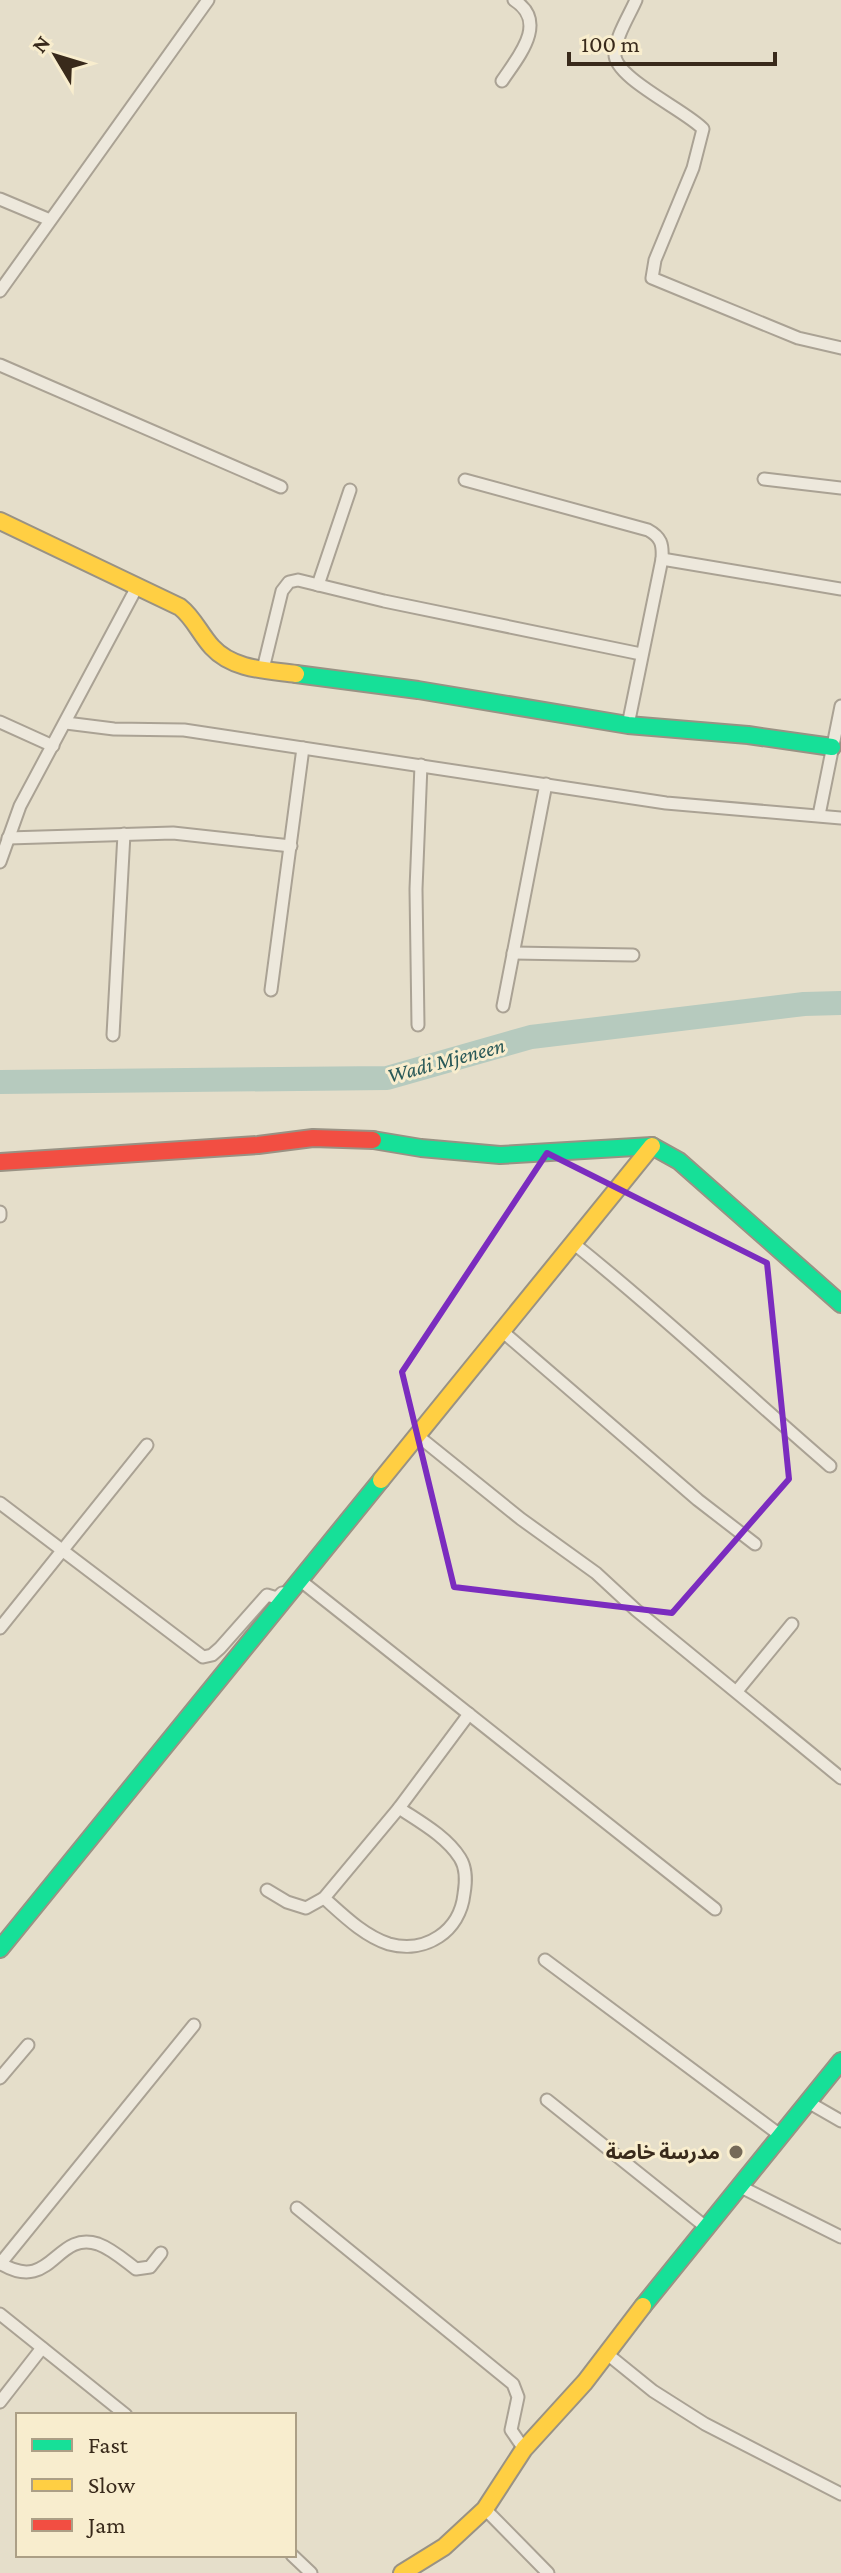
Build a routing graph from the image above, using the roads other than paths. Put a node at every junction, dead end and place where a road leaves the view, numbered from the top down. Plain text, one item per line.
1 (208, 0) edge
2 (514, 0) edge
3 (636, 0) edge
4 (502, 81) dead end
5 (0, 199) edge
6 (50, 220) junction
7 (2, 285) edge
8 (841, 348) edge
9 (0, 365) edge
10 (764, 479) dead end
11 (465, 480) dead end
12 (281, 487) dead end
13 (841, 488) edge
14 (350, 490) dead end
15 (0, 521) edge
16 (662, 559) junction
17 (138, 585) junction
18 (318, 585) junction
19 (841, 589) edge
20 (641, 654) junction
21 (263, 669) junction
22 (841, 706) edge
23 (0, 722) edge
24 (66, 723) junction
25 (628, 725) junction
26 (53, 746) junction
27 (832, 747) junction
28 (303, 748) junction
29 (421, 765) junction
30 (546, 784) junction
31 (819, 815) junction
32 (841, 818) edge
33 (124, 834) junction
34 (8, 838) junction
35 (291, 846) junction
36 (0, 862) edge
37 (513, 953) junction
38 (633, 955) dead end
39 (271, 990) dead end
40 (503, 1006) dead end
41 (418, 1025) dead end
42 (113, 1035) dead end
43 (652, 1146) junction
44 (0, 1162) edge
45 (573, 1243) junction
46 (841, 1304) edge
47 (502, 1331) junction
48 (418, 1436) junction
49 (147, 1445) dead end
50 (830, 1466) dead end
51 (0, 1503) edge
52 (755, 1544) dead end
53 (63, 1551) junction
54 (301, 1581) junction
55 (287, 1597) junction
56 (792, 1624) dead end
57 (0, 1628) edge
58 (737, 1691) junction
59 (469, 1714) junction
60 (841, 1778) edge
61 (399, 1808) junction
62 (267, 1890) dead end
63 (324, 1898) junction
64 (715, 1909) dead end
65 (0, 1949) edge
66 (545, 1960) dead end
67 (194, 2025) dead end
68 (28, 2045) dead end
69 (841, 2061) edge
70 (0, 2078) edge
71 (547, 2100) dead end
72 (808, 2102) junction
73 (841, 2121) edge
74 (780, 2135) junction
75 (741, 2187) junction
76 (297, 2208) dead end
77 (707, 2228) junction
78 (841, 2237) edge
79 (161, 2253) dead end
80 (0, 2264) edge
81 (0, 2314) edge
82 (42, 2348) junction
83 (606, 2353) junction
84 (0, 2402) edge
85 (123, 2413) edge
86 (524, 2449) junction
87 (841, 2494) edge
88 (485, 2509) junction
89 (294, 2557) edge
90 (311, 2573) edge
91 (402, 2573) edge
92 (548, 2573) edge

1 - 6 street
2 - 4 street
3 - 8 street
5 - 6 street
6 - 7 street
9 - 12 street
10 - 13 street
11 - 16 street
14 - 18 street
15 - 17 street
16 - 19 street
16 - 20 street
17 - 21 street
17 - 24 street
18 - 20 street
18 - 21 street
20 - 25 street
21 - 25 street
22 - 27 street
23 - 26 street
24 - 26 street
24 - 28 street
25 - 27 street
26 - 34 street
27 - 31 street
28 - 29 street
28 - 35 street
29 - 30 street
29 - 41 street
30 - 31 street
30 - 37 street
31 - 32 street
33 - 34 street
33 - 35 street
33 - 42 street
34 - 36 street
35 - 39 street
37 - 38 street
37 - 40 street
43 - 44 street
43 - 45 street
43 - 46 street
45 - 47 street
45 - 50 street
47 - 48 street
47 - 52 street
48 - 54 street
48 - 58 street
49 - 53 street
51 - 53 street
53 - 55 street
53 - 57 street
54 - 55 street
54 - 59 street
55 - 65 street
56 - 58 street
58 - 60 street
59 - 61 street
59 - 64 street
61 - 63 street
61 - 63 street
62 - 63 street
66 - 74 street
67 - 80 street
68 - 70 street
69 - 72 street
71 - 77 street
72 - 73 street
72 - 74 street
74 - 75 street
75 - 77 street
75 - 78 street
76 - 86 street
77 - 83 street
79 - 80 street
81 - 82 street
82 - 84 street
82 - 85 street
83 - 86 street
83 - 87 street
86 - 88 street
88 - 91 street
88 - 92 street
89 - 90 street

